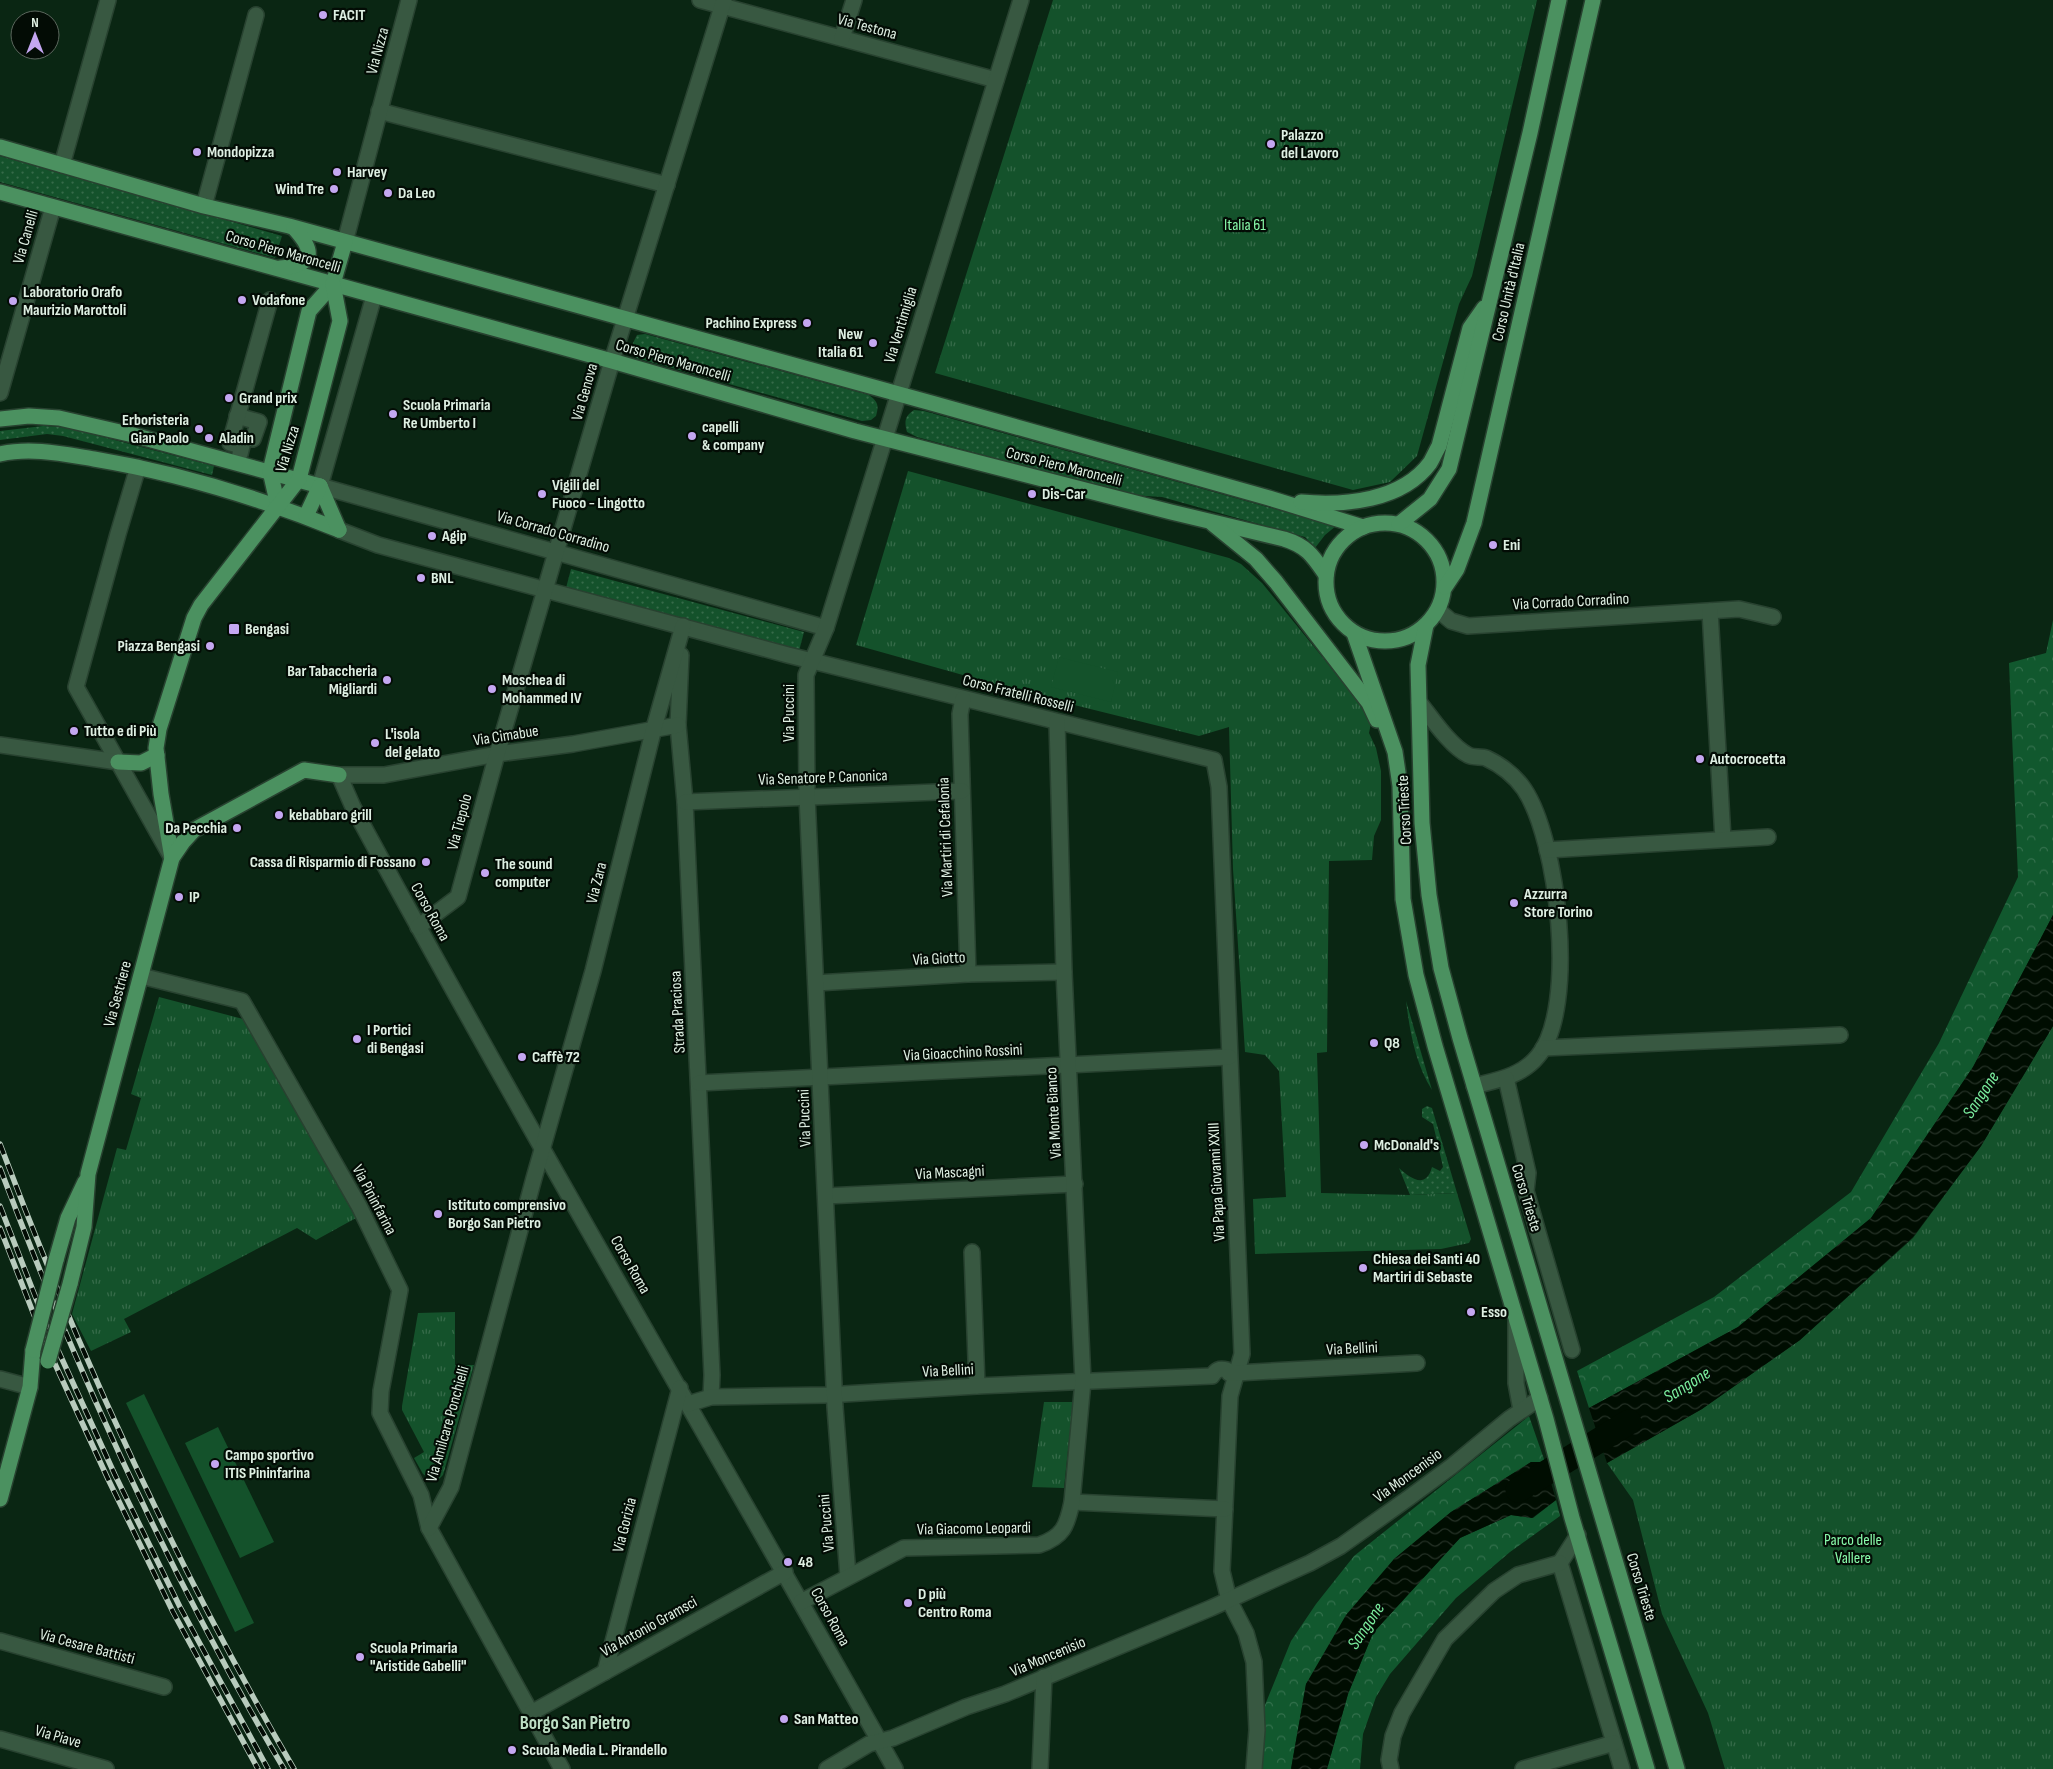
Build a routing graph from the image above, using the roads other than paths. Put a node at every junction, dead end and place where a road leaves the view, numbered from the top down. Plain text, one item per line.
1 (108, 0) edge
2 (410, 0) edge
3 (700, 0) edge
4 (854, 0) edge
5 (1021, 0) edge
6 (1559, 0) edge
7 (1593, 0) edge
8 (723, 3) edge
9 (256, 15) dead end
10 (842, 38) junction
11 (996, 80) junction
12 (379, 110) junction
13 (0, 148) edge
14 (62, 165) junction
15 (667, 184) junction
16 (0, 192) edge
17 (53, 206) junction
18 (204, 206) junction
19 (294, 228) junction
20 (345, 242) junction
21 (276, 269) junction
22 (333, 284) junction
23 (374, 296) junction
24 (270, 300) dead end
25 (1490, 300) junction
26 (626, 318) junction
27 (612, 361) junction
28 (0, 392) edge
29 (898, 393) junction
30 (237, 416) junction
31 (0, 419) edge
32 (254, 439) dead end
33 (885, 439) junction
34 (0, 454) edge
35 (240, 454) dead end
36 (138, 467) junction
37 (270, 471) junction
38 (299, 479) junction
39 (320, 486) junction
40 (1269, 498) junction
41 (278, 506) junction
42 (306, 516) junction
43 (1210, 522) junction
44 (1399, 524) junction
45 (1363, 527) junction
46 (339, 530) junction
47 (557, 551) junction
48 (1326, 574) junction
49 (1445, 587) junction
50 (545, 589) junction
51 (1438, 610) junction
52 (1710, 611) junction
53 (1773, 617) dead end
54 (1426, 625) junction
55 (683, 626) junction
56 (826, 628) junction
57 (1354, 632) junction
58 (814, 660) junction
59 (963, 699) junction
60 (1419, 702) junction
61 (511, 709) joint
62 (1057, 722) junction
63 (678, 725) junction
64 (654, 728) junction
65 (0, 746) edge
66 (1396, 752) junction
67 (497, 754) junction
68 (157, 755) junction
69 (1214, 760) joint
70 (118, 762) junction
71 (339, 775) junction
72 (962, 791) junction
73 (807, 796) junction
74 (685, 802) junction
75 (1768, 837) dead end
76 (1723, 840) junction
77 (1547, 850) junction
78 (172, 858) junction
79 (418, 927) junction
80 (1064, 972) junction
81 (968, 974) junction
82 (141, 976) junction
83 (816, 983) junction
84 (1840, 1035) dead end
85 (1543, 1048) junction
86 (1229, 1057) junction
87 (1069, 1066) junction
88 (821, 1077) junction
89 (1506, 1078) junction
90 (698, 1083) junction
91 (1474, 1086) junction
92 (543, 1148) junction
93 (88, 1174) junction
94 (1075, 1184) junction
95 (826, 1196) junction
96 (972, 1252) dead end
97 (1516, 1320) junction
98 (1572, 1350) dead end
99 (1417, 1363) dead end
100 (1233, 1373) junction
101 (0, 1378) edge
102 (1083, 1381) junction
103 (977, 1386) junction
104 (30, 1387) junction
105 (680, 1388) junction
106 (834, 1395) junction
107 (711, 1396) junction
108 (1540, 1398) junction
109 (688, 1404) junction
110 (1521, 1410) junction
111 (0, 1499) edge
112 (1072, 1502) junction
113 (1225, 1509) junction
114 (428, 1528) junction
115 (1578, 1535) junction
116 (1560, 1563) junction
117 (785, 1572) junction
118 (848, 1576) junction
119 (1229, 1600) junction
120 (801, 1602) junction
121 (0, 1641) edge
122 (605, 1672) junction
123 (1044, 1678) junction
124 (164, 1687) dead end
125 (531, 1713) junction
126 (0, 1739) edge
127 (880, 1742) junction
128 (1614, 1743) junction
129 (1619, 1768) edge
130 (106, 1769) edge
131 (562, 1769) edge
132 (826, 1769) edge
133 (895, 1769) edge
134 (1040, 1769) edge
135 (1254, 1769) edge
136 (1391, 1769) edge
137 (1523, 1769) edge
138 (1647, 1769) edge
139 (1678, 1769) edge

1 - 14 street
2 - 12 street, Via Nizza
3 - 8 street, Via Testona
4 - 10 street
5 - 11 street, Via Ventimiglia
6 - 25 main road, Corso Unità d'Italia
7 - 49 main road, Corso Unità d'Italia
8 - 10 street, Via Testona
8 - 15 street, Via Genova
9 - 18 street
10 - 11 street, Via Testona
11 - 29 street, Via Ventimiglia
12 - 15 street
12 - 20 street, Via Nizza
13 - 14 main road, Corso Piero Maroncelli
14 - 18 main road, Corso Piero Maroncelli
15 - 26 street, Via Genova
16 - 17 main road, Corso Piero Maroncelli
17 - 21 main road, Corso Piero Maroncelli
17 - 28 street, Via Canelli
18 - 19 main road, Corso Piero Maroncelli
19 - 20 main road, Corso Piero Maroncelli
19 - 21 main road
20 - 22 main road, Via Nizza
20 - 26 main road, Corso Piero Maroncelli
21 - 22 main road, Corso Piero Maroncelli
22 - 23 main road, Corso Piero Maroncelli
22 - 37 main road, Via Nizza
22 - 38 main road, Via Nizza
23 - 27 main road, Corso Piero Maroncelli
23 - 39 street
24 - 30 street
25 - 40 main road
25 - 44 main road, Corso Unità d'Italia
26 - 27 street, Via Genova
26 - 29 main road, Corso Piero Maroncelli
27 - 33 main road, Corso Piero Maroncelli
27 - 47 street, Via Genova
29 - 33 street, Via Ventimiglia
29 - 40 main road, Corso Piero Maroncelli
30 - 32 street
30 - 35 street
31 - 37 main road
33 - 43 main road, Corso Piero Maroncelli
33 - 56 street, Via Ventimiglia
34 - 36 main road
36 - 41 main road
36 - 70 street
37 - 38 main road, Via Corrado Corradino
37 - 41 main road, Via Nizza
38 - 39 main road, Via Corrado Corradino
38 - 41 main road, Via Nizza
39 - 42 main road
39 - 46 main road
39 - 47 street, Via Corrado Corradino
40 - 45 main road, Corso Piero Maroncelli
41 - 42 main road
41 - 68 main road
42 - 46 main road
43 - 48 main road, Corso Piero Maroncelli
43 - 66 main road
44 - 45 main road
44 - 49 main road
45 - 48 main road
46 - 50 street
47 - 50 street, Via Genova
47 - 56 street, Via Corrado Corradino
48 - 57 main road
49 - 51 main road
50 - 55 street
50 - 61 street, Via Genova
51 - 52 street, Via Corrado Corradino
51 - 54 main road
52 - 53 street, Via Corrado Corradino
52 - 76 street
54 - 57 main road
54 - 60 main road, Corso Trieste
55 - 58 street
55 - 63 street, Strada Praciosa
55 - 64 street, Via Zara
56 - 58 street, Via Ventimiglia
57 - 66 main road, Corso Trieste
58 - 59 street, Corso Fratelli Rosselli
58 - 73 street, Via Puccini
59 - 62 street, Corso Fratelli Rosselli
59 - 72 street, Via Martiri di Cefalonia
60 - 77 street
60 - 91 main road, Corso Trieste
61 - 67 street, Via Tiepolo
62 - 69 street, Corso Fratelli Rosselli
62 - 80 street, Via Monte Bianco
63 - 64 street, Via Cimabue
63 - 74 street, Strada Praciosa
64 - 67 street, Via Cimabue
64 - 92 street, Via Zara
65 - 70 street
66 - 97 main road, Corso Trieste
67 - 71 street, Via Cimabue
67 - 79 street, Via Tiepolo
68 - 70 main road
68 - 78 main road
69 - 86 street, Via Papa Giovanni XXIII
70 - 78 street
71 - 78 main road, Via Sestriere
71 - 79 street, Corso Roma
72 - 73 street, Via Senatore P. Canonica
72 - 81 street, Via Martiri di Cefalonia
73 - 74 street, Via Senatore P. Canonica
73 - 83 street, Via Puccini
74 - 90 street, Strada Praciosa
75 - 76 street
76 - 77 street
77 - 85 street
78 - 82 main road, Via Sestriere
79 - 92 street, Corso Roma
80 - 81 street, Via Giotto
80 - 87 street, Via Monte Bianco
81 - 83 street, Via Giotto
82 - 93 main road, Via Sestriere
82 - 114 street, Via Pininfarina
83 - 88 street, Via Puccini
84 - 85 street
85 - 89 street
86 - 87 street, Via Gioacchino Rossini
86 - 100 street, Via Papa Giovanni XXIII
87 - 88 street, Via Gioacchino Rossini
87 - 94 street, Via Monte Bianco
88 - 90 street, Via Gioacchino Rossini
88 - 95 street, Via Puccini
89 - 91 street
89 - 98 street
90 - 107 street, Strada Praciosa
91 - 139 main road, Corso Trieste
92 - 105 street, Corso Roma
92 - 114 street, Via Amilcare Ponchielli
93 - 104 main road, Via Sestriere, bridge
93 - 104 main road, Via Sestriere, bridge
94 - 95 street, Via Mascagni
94 - 102 street, Via Monte Bianco
95 - 106 street, Via Puccini
96 - 103 street
97 - 108 main road, Corso Trieste
97 - 110 street
99 - 100 street, Via Bellini
100 - 102 street, Via Bellini
100 - 113 street, Via Papa Giovanni XXIII
101 - 104 street
102 - 103 street, Via Bellini
102 - 112 street, Via Monte Bianco
103 - 106 street, Via Bellini
104 - 111 main road, Via Sestriere
105 - 109 street, Corso Roma
105 - 122 street, Via Gorizia
106 - 107 street, Via Bellini
106 - 118 street, Via Puccini
107 - 109 street, Via Bellini
108 - 110 street, Via Moncenisio
108 - 115 main road, Corso Trieste
109 - 117 street, Corso Roma
110 - 119 street, Via Moncenisio
112 - 113 street
112 - 118 street, Via Giacomo Leopardi
113 - 119 street, Via Papa Giovanni XXIII
114 - 125 street
115 - 116 street
115 - 138 main road, Corso Trieste
116 - 128 street
116 - 136 street
117 - 120 street, Corso Roma
117 - 122 street, Via Antonio Gramsci
118 - 120 street, Via Giacomo Leopardi
119 - 123 street, Via Moncenisio
119 - 135 street
120 - 127 street, Corso Roma
121 - 124 street, Via Cesare Battisti
122 - 125 street, Via Antonio Gramsci
123 - 127 street, Via Moncenisio
123 - 134 street
125 - 131 street
126 - 130 street, Via Piave
127 - 132 street, Via Moncenisio
127 - 133 street, Corso Roma
128 - 129 street
128 - 137 street

